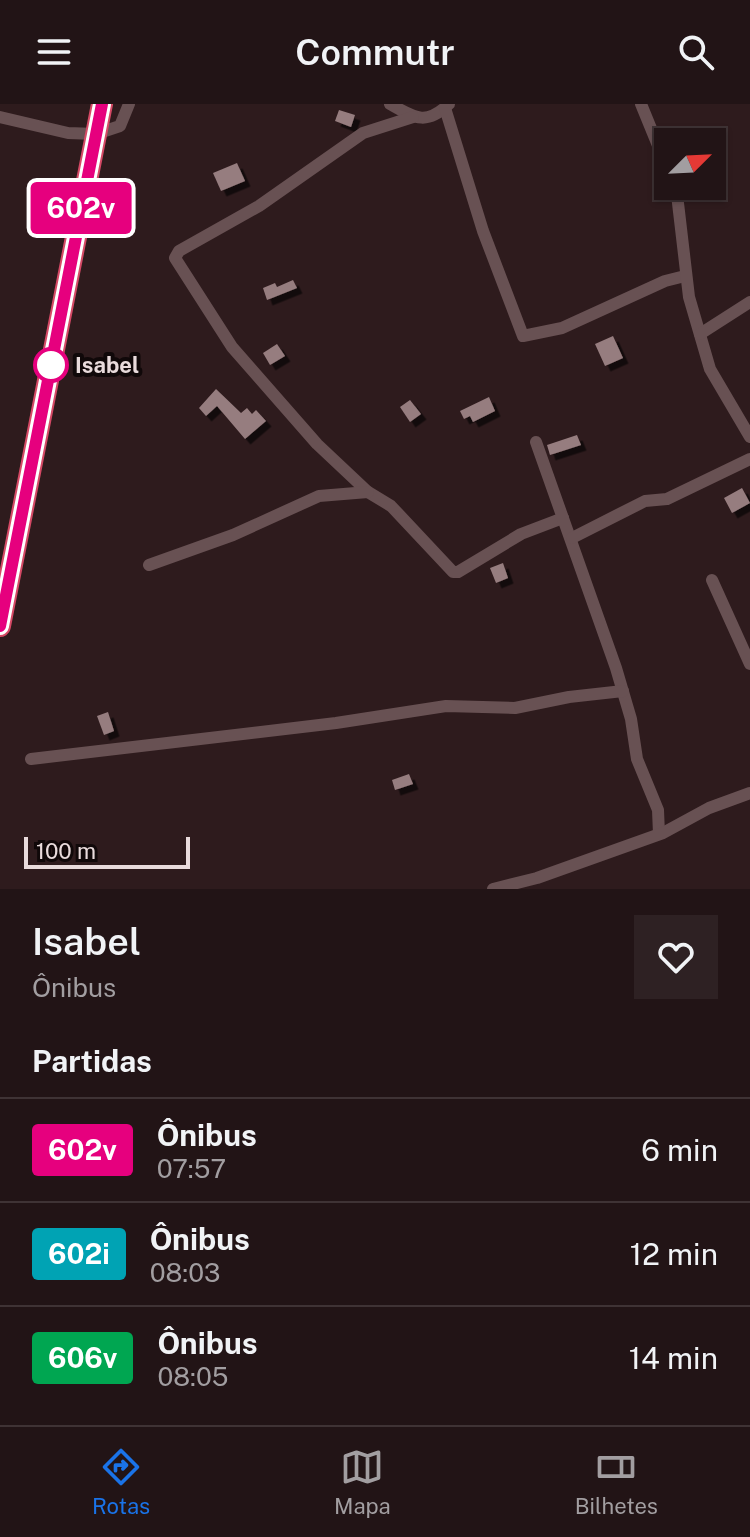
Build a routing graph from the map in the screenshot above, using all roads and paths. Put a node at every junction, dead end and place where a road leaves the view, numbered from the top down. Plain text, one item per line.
1 (102, 104) edge
2 (129, 104) edge
3 (390, 104) edge
4 (641, 104) edge
5 (447, 106) edge
6 (0, 117) edge
7 (413, 117) junction
8 (96, 134) junction
9 (654, 136) edge
10 (677, 200) edge
11 (685, 276) junction
12 (750, 302) edge
13 (700, 334) junction
14 (750, 437) edge
15 (536, 442) dead end
16 (750, 459) edge
17 (368, 492) junction
18 (563, 518) junction
19 (572, 538) junction
20 (149, 565) dead end
21 (712, 580) dead end
22 (0, 626) edge
23 (750, 664) edge
24 (623, 691) junction
25 (31, 759) dead end
26 (750, 793) edge
27 (658, 810) junction
28 (685, 820) junction
29 (659, 834) junction
30 (493, 889) edge

1 - 8 highway
2 - 8 street
3 - 7 street
4 - 9 street
5 - 7 street
5 - 11 street
6 - 8 street
7 - 17 street
8 - 22 highway
10 - 11 street
11 - 13 street
12 - 13 street
13 - 14 street
15 - 18 street
16 - 19 street
17 - 18 street
17 - 20 street
18 - 19 street
19 - 24 street
21 - 23 street
24 - 25 street
24 - 27 street
26 - 28 street
27 - 28 street
27 - 29 street
28 - 29 street
29 - 30 street

